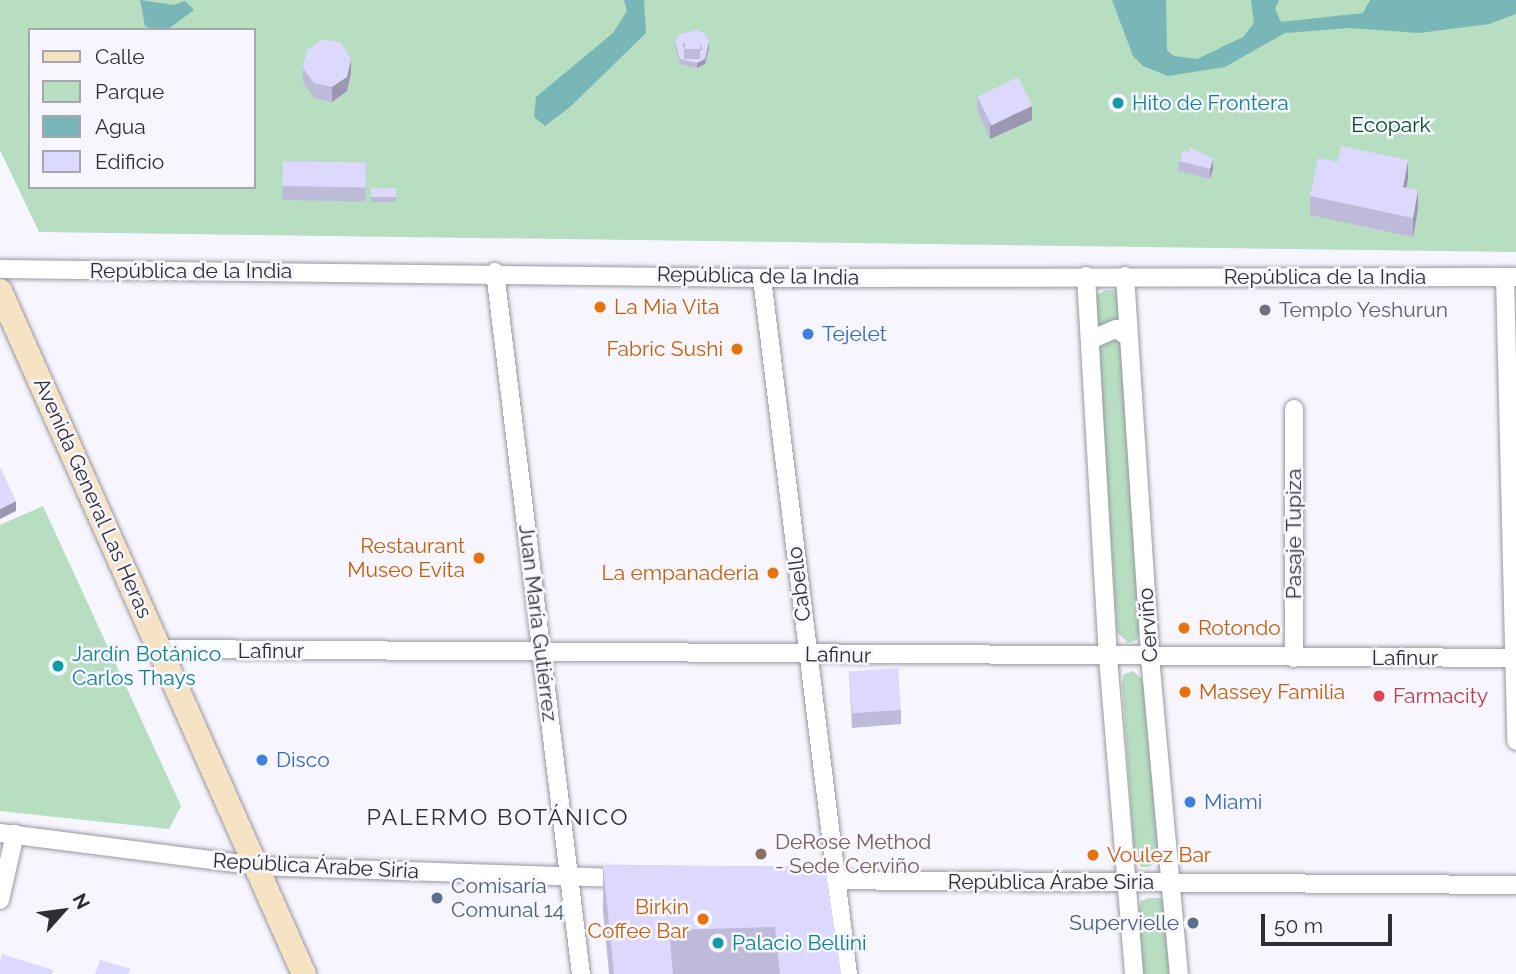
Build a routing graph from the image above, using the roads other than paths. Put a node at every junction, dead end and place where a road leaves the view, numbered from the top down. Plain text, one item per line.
1 (0, 269) edge
2 (495, 272) junction
3 (1086, 276) junction
4 (1125, 276) junction
5 (1511, 277) edge
6 (762, 278) junction
7 (0, 291) edge
8 (1129, 337) junction
9 (1090, 340) junction
10 (1294, 409) dead end
11 (160, 649) junction
12 (541, 651) junction
13 (807, 655) junction
14 (1108, 657) junction
15 (1150, 657) junction
16 (1294, 658) junction
17 (1515, 658) edge
18 (1516, 741) edge
19 (8, 834) edge
20 (257, 866) junction
21 (571, 877) junction
22 (641, 878) edge
23 (780, 879) edge
24 (835, 880) junction
25 (1170, 883) junction
26 (1128, 884) junction
27 (1516, 885) edge
28 (0, 900) edge
29 (304, 974) edge
30 (581, 974) edge
31 (848, 974) edge
32 (1134, 974) edge
33 (1179, 974) edge

1 - 2 street, República de la India
2 - 6 street, República de la India
2 - 12 street, Juan María Gutiérrez
3 - 4 street, República de la India
3 - 6 street, República de la India
3 - 9 street, Cerviño
4 - 5 street, República de la India
4 - 8 street, Cerviño
5 - 17 street
6 - 13 street, Cabello
7 - 11 main road, Avenida General Las Heras
8 - 9 street
8 - 15 street, Cerviño
9 - 14 street, Cerviño
10 - 16 street, Pasaje Tupiza
11 - 12 street, Lafinur
11 - 20 main road, Avenida General Las Heras
12 - 13 street, Lafinur
12 - 21 street, Juan María Gutiérrez
13 - 14 street, Lafinur
13 - 24 street, Cabello
14 - 15 street, Lafinur
14 - 26 street, Cerviño
15 - 16 street, Lafinur
15 - 25 street, Cerviño
16 - 17 street, Lafinur
17 - 18 street
19 - 20 street, República Árabe Siria
19 - 28 street
20 - 21 street, República Árabe Siria
20 - 29 main road, Avenida General Las Heras
21 - 22 street, República Árabe Siria
21 - 30 street, Juan María Gutiérrez
23 - 24 street, República Árabe Siria
24 - 26 street, República Árabe Siria
24 - 31 street, Cabello
25 - 26 street, República Árabe Siria
25 - 27 street, República Árabe Siria
25 - 33 street, Cerviño
26 - 32 street, Cerviño

